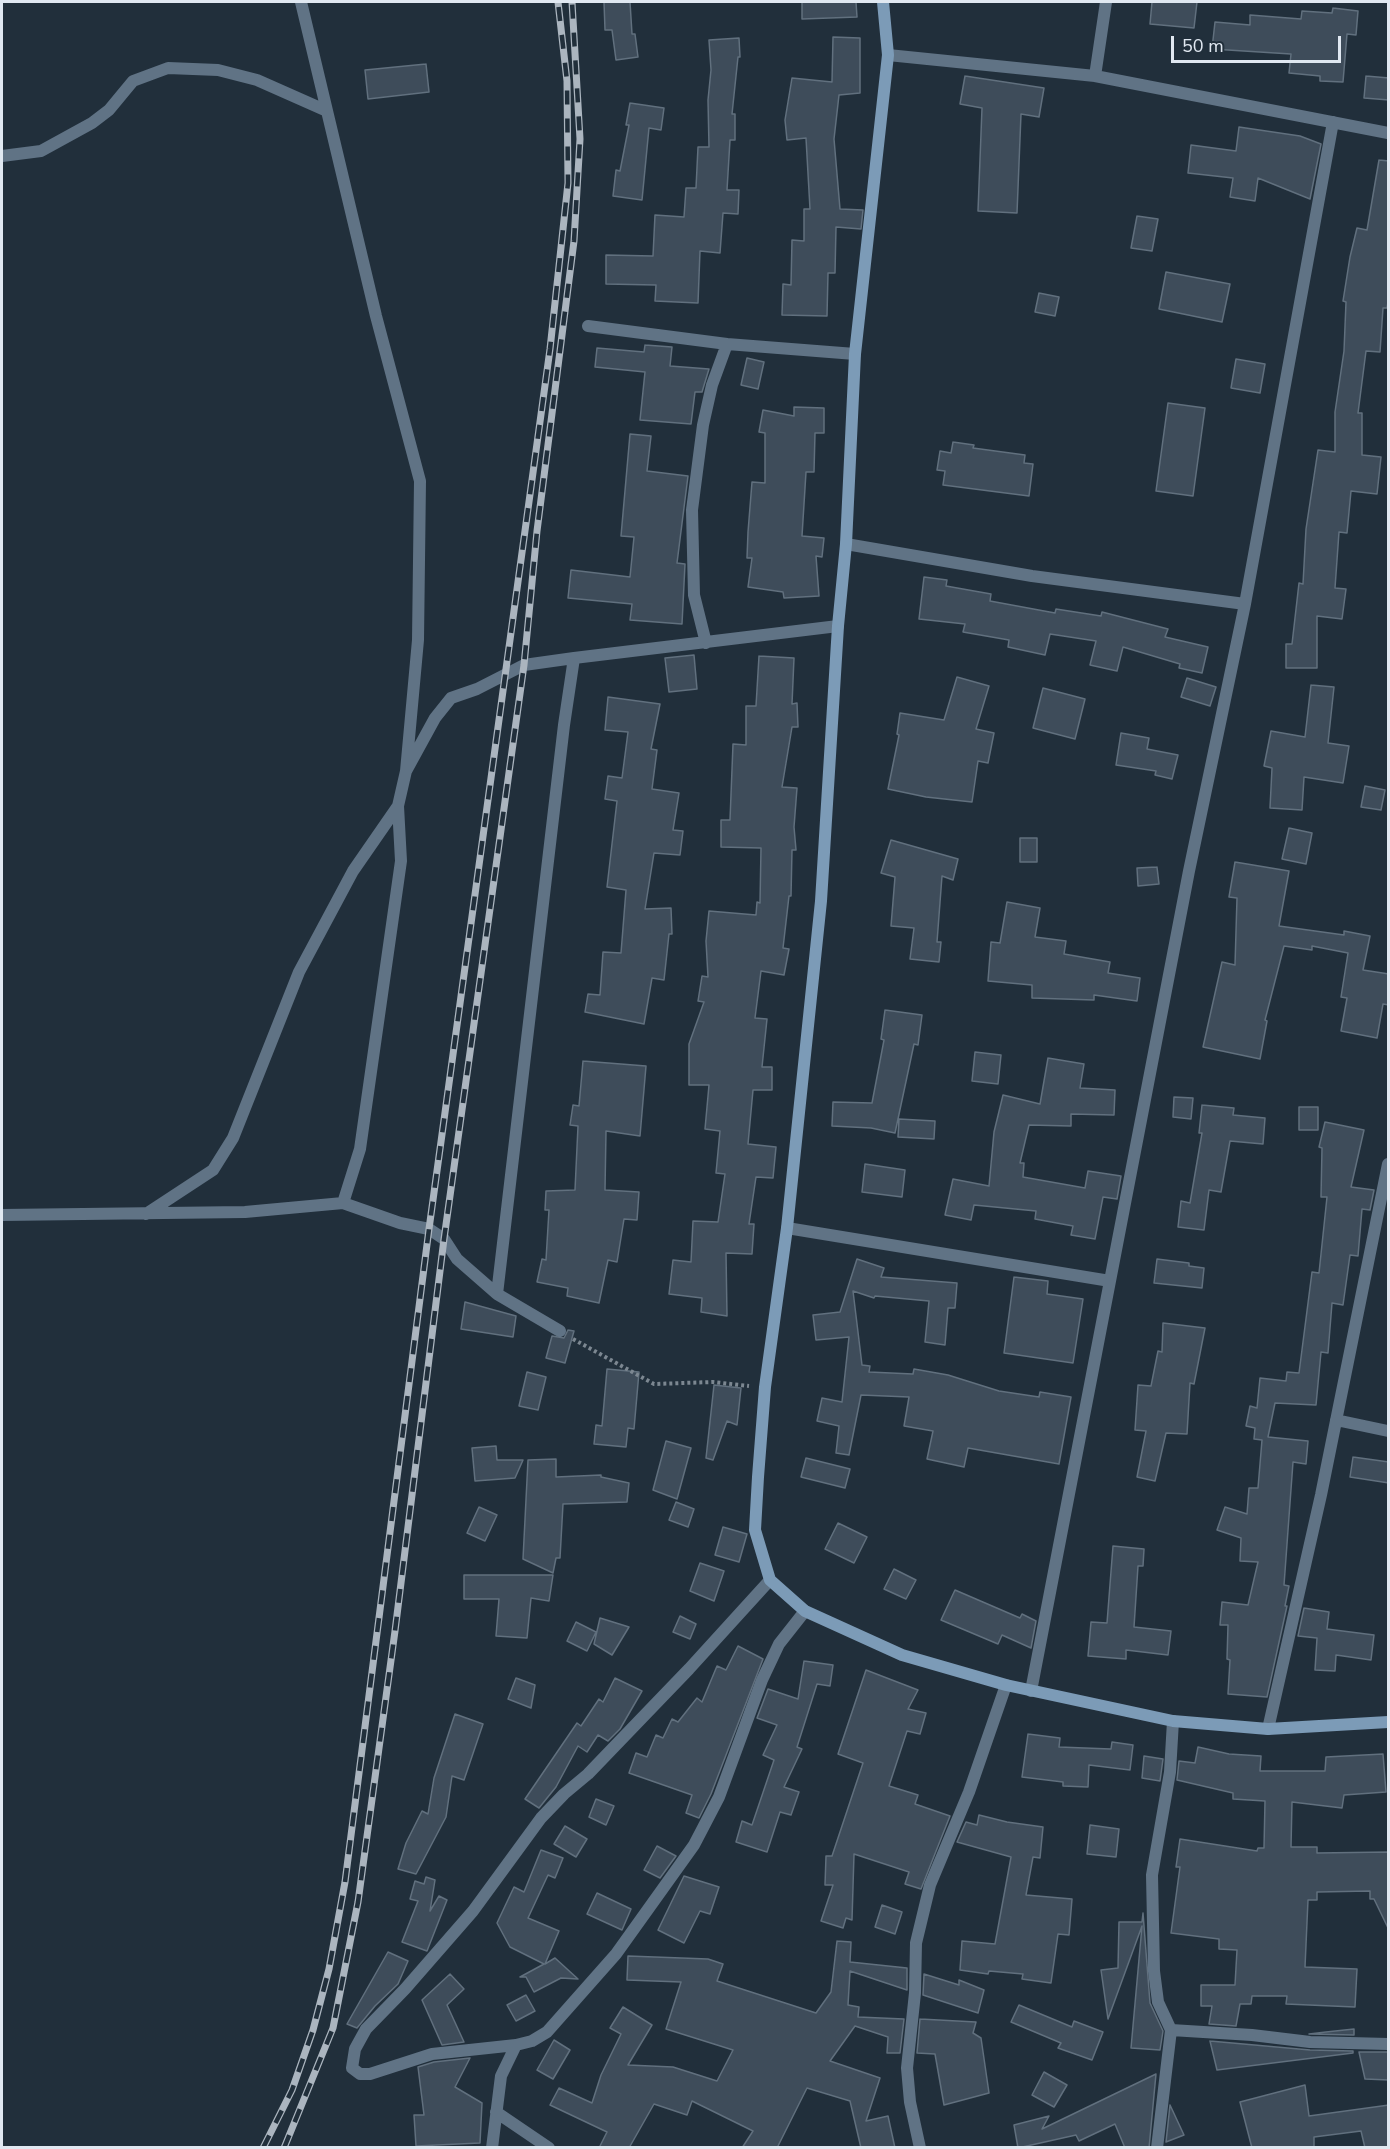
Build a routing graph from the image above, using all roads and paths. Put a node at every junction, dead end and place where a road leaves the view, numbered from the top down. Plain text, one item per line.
1 (301, 2) edge
2 (883, 2) edge
3 (1106, 2) edge
4 (888, 55) junction
5 (1095, 76) junction
6 (327, 111) junction
7 (1332, 122) junction
8 (1389, 133) edge
9 (2, 156) edge
10 (588, 326) dead end
11 (727, 344) junction
12 (855, 354) junction
13 (846, 544) junction
14 (1245, 604) junction
15 (838, 626) junction
16 (706, 643) junction
17 (574, 658) junction
18 (406, 771) junction
19 (398, 806) junction
20 (1389, 1164) edge
21 (343, 1203) junction
22 (2, 1215) edge
23 (146, 1215) junction
24 (787, 1228) junction
25 (1110, 1281) junction
26 (497, 1294) junction
27 (560, 1331) joint
28 (765, 1387) junction
29 (1336, 1420) junction
30 (1389, 1431) edge
31 (770, 1580) junction
32 (804, 1611) junction
33 (1006, 1685) junction
34 (1031, 1691) junction
35 (1173, 1721) junction
36 (1389, 1722) edge
37 (1268, 1729) junction
38 (1170, 2030) junction
39 (1389, 2044) edge
40 (516, 2045) junction
41 (496, 2112) junction
42 (492, 2148) edge
43 (549, 2148) edge
44 (920, 2148) edge
45 (1156, 2148) edge

1 - 6 street
2 - 4 street
3 - 5 street
4 - 5 street
4 - 12 street
5 - 7 street
6 - 9 street
6 - 18 street
7 - 8 street
7 - 14 street
10 - 11 street
11 - 12 street
11 - 16 street
12 - 13 street
13 - 14 street
13 - 15 street
14 - 25 street
15 - 16 street
15 - 24 street
16 - 17 street
17 - 18 street
17 - 26 street
18 - 19 street
19 - 21 street
19 - 23 street
20 - 29 street
21 - 23 street
21 - 26 street
22 - 23 street
24 - 25 street
24 - 28 street
25 - 34 street
26 - 27 street
27 - 28 path
28 - 31 street
29 - 30 street
29 - 37 street
31 - 32 street
31 - 40 street
32 - 33 street
32 - 40 street
33 - 34 street
33 - 44 street
34 - 35 street
35 - 37 street
35 - 38 street
36 - 37 street
38 - 39 street
38 - 45 street
40 - 41 street
41 - 42 street
41 - 43 street

